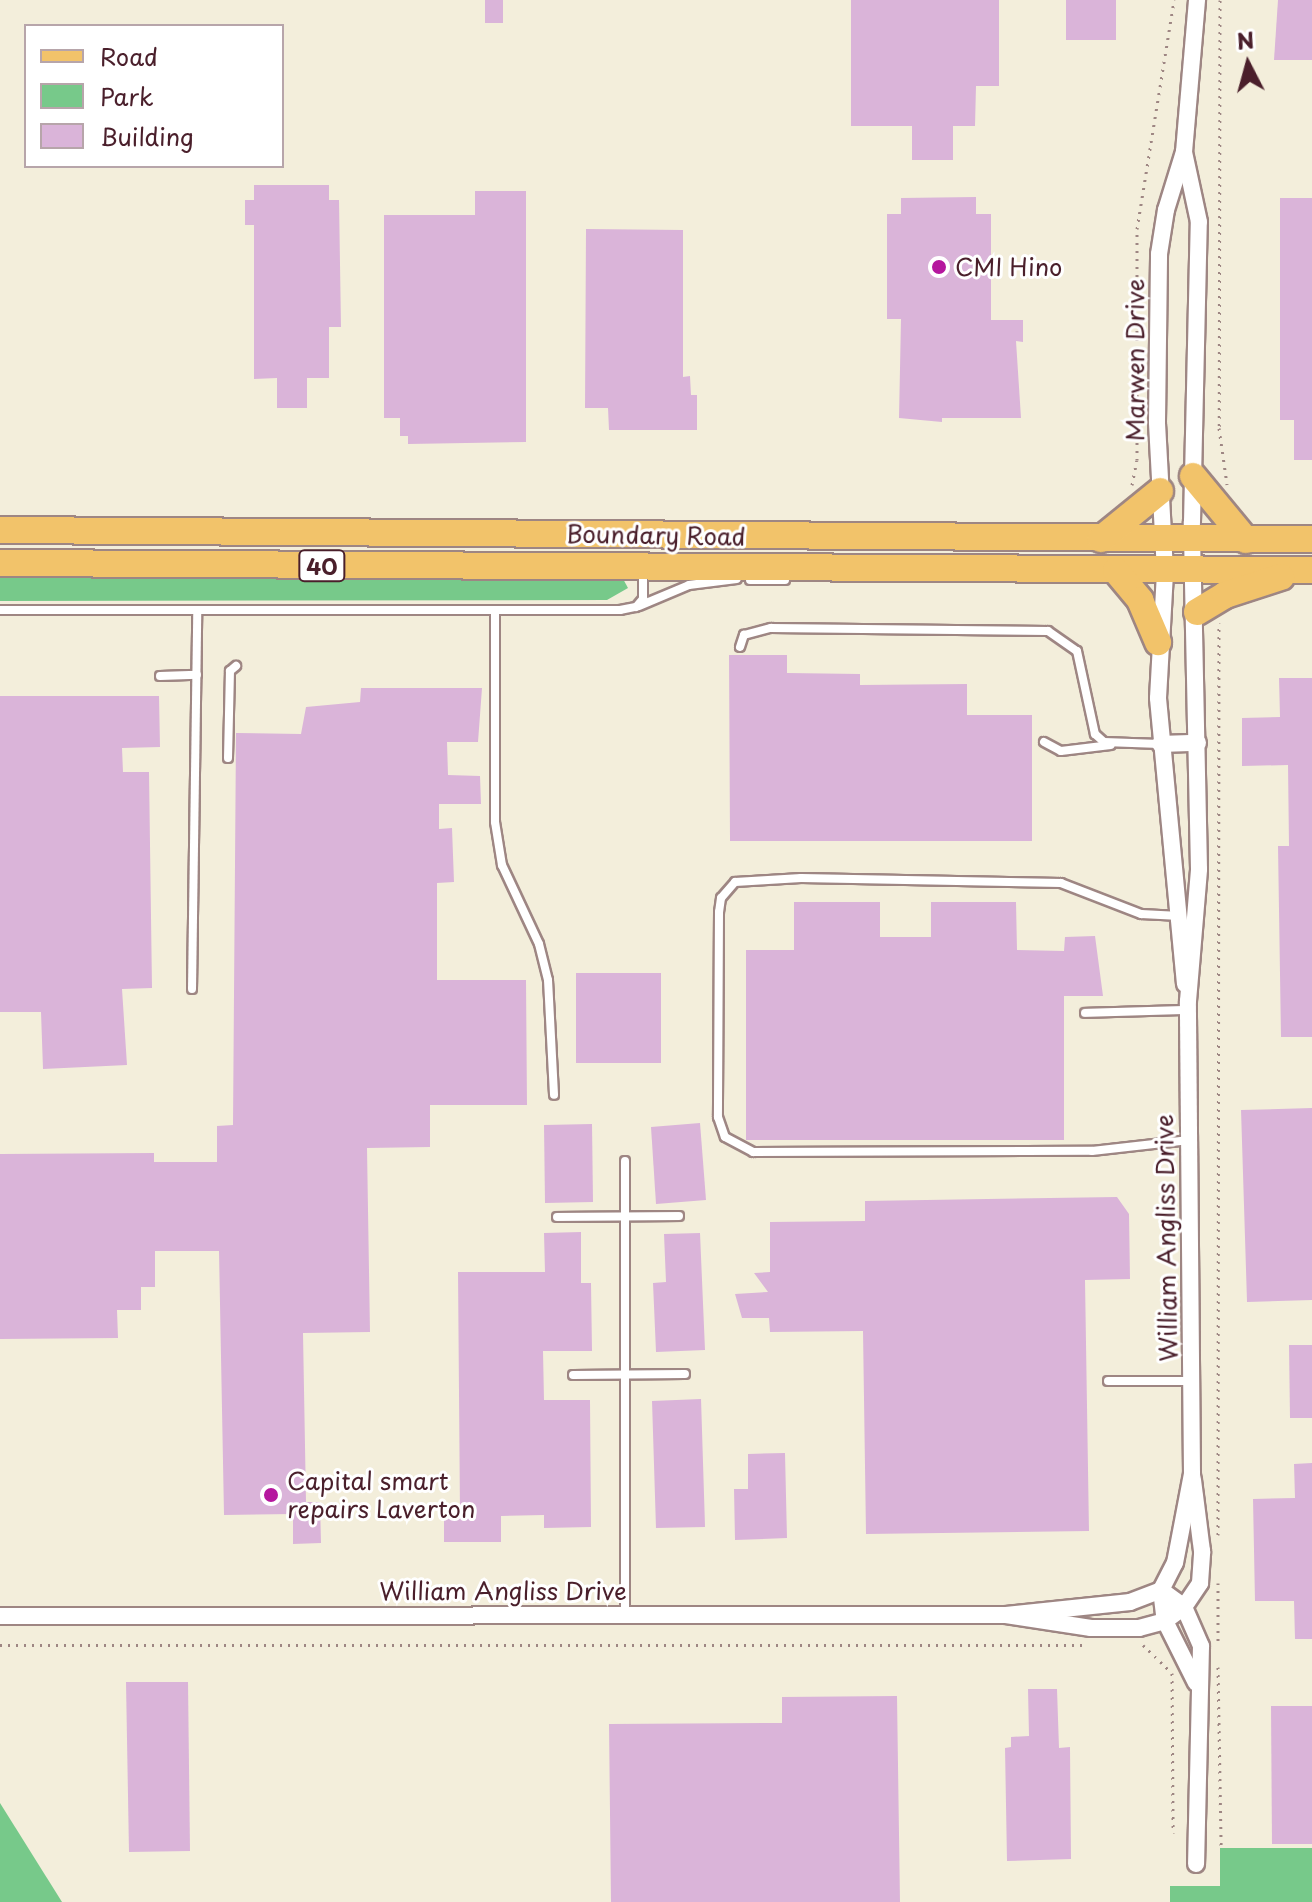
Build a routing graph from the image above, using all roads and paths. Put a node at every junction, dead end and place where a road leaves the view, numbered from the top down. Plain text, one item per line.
1 (1197, 0) edge
2 (1220, 0) edge
3 (1184, 152) junction
4 (1193, 476) junction
5 (1160, 491) junction
6 (1230, 493) dead end
7 (0, 530) edge
8 (638, 535) junction
9 (1101, 539) junction
10 (1312, 539) edge
11 (1246, 540) junction
12 (1163, 541) junction
13 (1192, 541) junction
14 (0, 563) edge
15 (643, 569) junction
16 (1193, 569) junction
17 (836, 570) junction
18 (1301, 570) edge
19 (1116, 571) junction
20 (1165, 571) junction
21 (636, 607) junction
22 (0, 610) edge
23 (197, 610) junction
24 (495, 610) junction
25 (1209, 612) junction
26 (1158, 642) junction
27 (740, 647) dead end
28 (236, 666) dead end
29 (197, 675) junction
30 (160, 676) dead end
31 (1044, 742) dead end
32 (1198, 743) junction
33 (1160, 744) junction
34 (1113, 745) junction
35 (228, 758) dead end
36 (1176, 916) junction
37 (1197, 916) junction
38 (192, 989) dead end
39 (1188, 1006) junction
40 (1085, 1013) dead end
41 (554, 1095) dead end
42 (1189, 1140) junction
43 (625, 1161) dead end
44 (625, 1216) junction
45 (679, 1216) dead end
46 (557, 1217) dead end
47 (685, 1374) dead end
48 (573, 1375) dead end
49 (625, 1375) junction
50 (1108, 1381) dead end
51 (1191, 1381) junction
52 (1192, 1474) junction
53 (1218, 1547) dead end
54 (1218, 1579) dead end
55 (1161, 1590) junction
56 (1184, 1607) junction
57 (625, 1615) junction
58 (1006, 1615) junction
59 (0, 1616) edge
60 (1165, 1621) junction
61 (0, 1645) edge
62 (1098, 1645) dead end
63 (1129, 1645) dead end
64 (1196, 1683) junction
65 (1173, 1833) dead end
66 (1221, 1846) dead end
67 (1196, 1864) dead end

1 - 3 street, Marwen Drive
2 - 6 path
3 - 4 street, Marwen Drive
3 - 5 street, Marwen Drive
4 - 11 main road
4 - 13 street, Marwen Drive
5 - 9 main road
5 - 12 street, Marwen Drive
7 - 8 main road, Boundary Road / 40
8 - 9 main road, Boundary Road / 40
8 - 15 main road
9 - 12 main road, Boundary Road / 40
10 - 11 main road, Boundary Road / 40
11 - 13 main road, Boundary Road / 40
12 - 13 main road, Boundary Road / 40
12 - 20 street, Marwen Drive
13 - 16 street, William Angliss Drive
14 - 15 main road, Boundary Road / 40
15 - 17 main road, Boundary Road / 40
15 - 21 lane
16 - 18 main road, Boundary Road / 40
16 - 20 main road, Boundary Road / 40
16 - 25 street, William Angliss Drive
17 - 19 main road, Boundary Road / 40
17 - 21 lane
18 - 25 main road
19 - 20 main road, Boundary Road / 40
19 - 26 main road
20 - 26 street, William Angliss Drive
21 - 24 lane
22 - 23 lane
23 - 24 lane
23 - 29 lane
24 - 41 lane
25 - 32 street, William Angliss Drive
25 - 53 path
26 - 33 street, William Angliss Drive
27 - 34 lane
28 - 35 lane
29 - 30 lane
29 - 38 lane
31 - 34 lane
32 - 33 street
32 - 37 street, William Angliss Drive
33 - 34 lane
33 - 36 street, William Angliss Drive
36 - 37 lane
36 - 39 street, William Angliss Drive
36 - 42 lane
37 - 39 street, William Angliss Drive
39 - 40 lane
39 - 42 street, William Angliss Drive
42 - 51 street, William Angliss Drive
43 - 44 lane
44 - 45 lane
44 - 46 lane
44 - 49 lane
47 - 49 lane
48 - 49 lane
49 - 57 lane
50 - 51 lane
51 - 52 street, William Angliss Drive
52 - 55 street, William Angliss Drive
52 - 56 street, William Angliss Drive
54 - 66 path
55 - 56 street
55 - 58 street, William Angliss Drive
55 - 60 street
56 - 60 street, William Angliss Drive
56 - 64 street
57 - 58 street, William Angliss Drive
57 - 59 street, William Angliss Drive
58 - 60 street, William Angliss Drive
60 - 64 street
61 - 62 path
63 - 65 path
64 - 67 street

